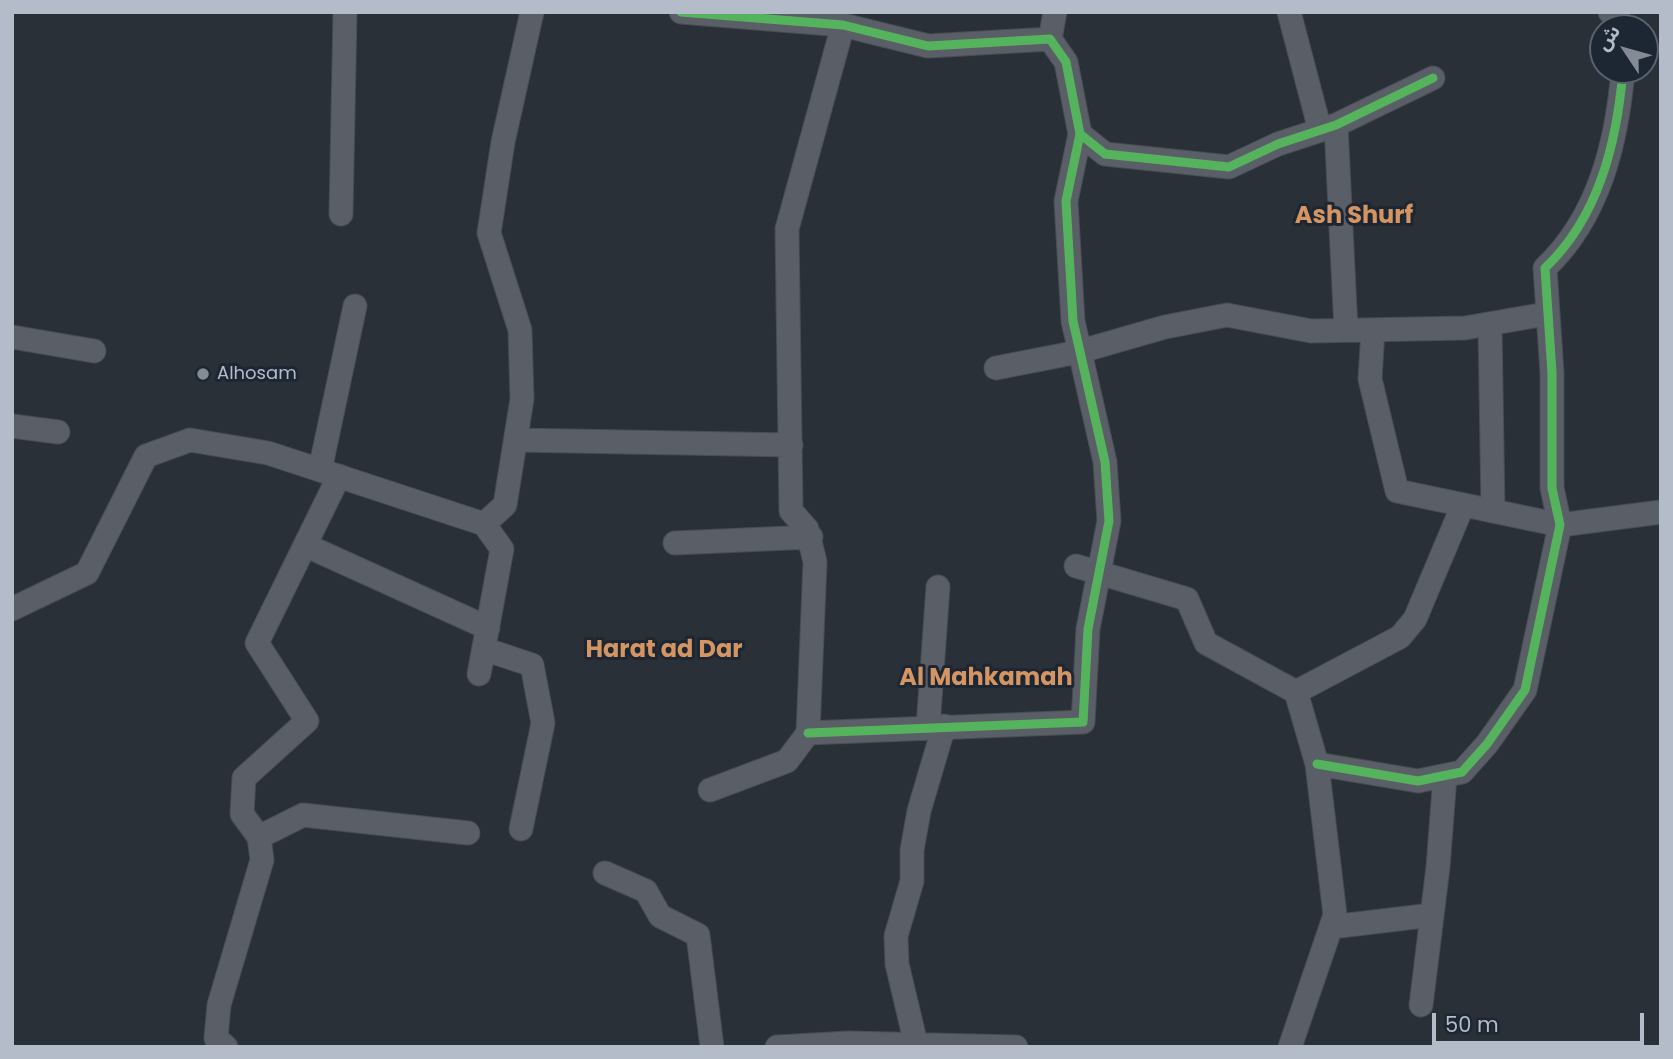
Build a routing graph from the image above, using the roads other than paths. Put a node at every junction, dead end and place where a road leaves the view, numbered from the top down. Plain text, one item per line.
1 (345, 12) edge
2 (532, 12) edge
3 (681, 12) edge
4 (1055, 12) edge
5 (1289, 12) edge
6 (843, 25) junction
7 (1050, 39) junction
8 (1433, 78) dead end
9 (1622, 84) edge
10 (1328, 127) junction
11 (1080, 134) junction
12 (341, 214) dead end
13 (355, 306) dead end
14 (1546, 314) junction
15 (1490, 324) junction
16 (1346, 330) junction
17 (1373, 330) junction
18 (12, 337) edge
19 (94, 351) dead end
20 (1078, 352) junction
21 (996, 368) dead end
22 (12, 426) edge
23 (58, 432) dead end
24 (516, 440) junction
25 (791, 445) junction
26 (330, 473) junction
27 (1463, 505) junction
28 (1493, 512) junction
29 (1661, 512) edge
30 (484, 524) junction
31 (1560, 525) junction
32 (811, 537) junction
33 (675, 543) dead end
34 (305, 545) junction
35 (1076, 566) dead end
36 (1099, 573) junction
37 (938, 587) dead end
38 (12, 609) edge
39 (486, 639) junction
40 (479, 674) dead end
41 (1296, 692) junction
42 (936, 727) junction
43 (808, 733) junction
44 (1317, 764) junction
45 (1445, 776) junction
46 (710, 790) dead end
47 (521, 829) dead end
48 (468, 833) dead end
49 (259, 837) junction
50 (605, 873) dead end
51 (1432, 915) junction
52 (1331, 927) junction
53 (1422, 1005) dead end
54 (916, 1044) junction
55 (226, 1047) edge
56 (712, 1047) edge
57 (777, 1047) edge
58 (1016, 1047) edge
59 (1290, 1047) edge

1 - 12 street
2 - 24 street
3 - 6 street
4 - 7 street
5 - 10 street
6 - 7 street
6 - 25 street
7 - 11 street
8 - 10 street
9 - 14 street
10 - 11 street
10 - 16 street
11 - 20 street
13 - 26 street
14 - 15 street
14 - 31 street
15 - 17 street
15 - 28 street
16 - 17 street
16 - 20 street
17 - 27 street
18 - 19 street
20 - 21 street
20 - 36 street
22 - 23 street
24 - 25 street
24 - 30 street
25 - 32 street
26 - 30 street
26 - 34 street
26 - 38 street
27 - 28 street
27 - 41 street
28 - 31 street
29 - 31 street
30 - 39 street
31 - 45 street
32 - 33 street
32 - 43 street
34 - 39 street
34 - 49 street
35 - 36 street
36 - 41 street
36 - 42 street
37 - 42 street
39 - 40 street
39 - 47 street
41 - 44 street
42 - 43 street
42 - 54 street
43 - 46 street
44 - 45 street
44 - 52 street
45 - 51 street
48 - 49 street
49 - 55 street
50 - 56 street
51 - 52 street
51 - 53 street
52 - 59 street
54 - 57 street
54 - 58 street

